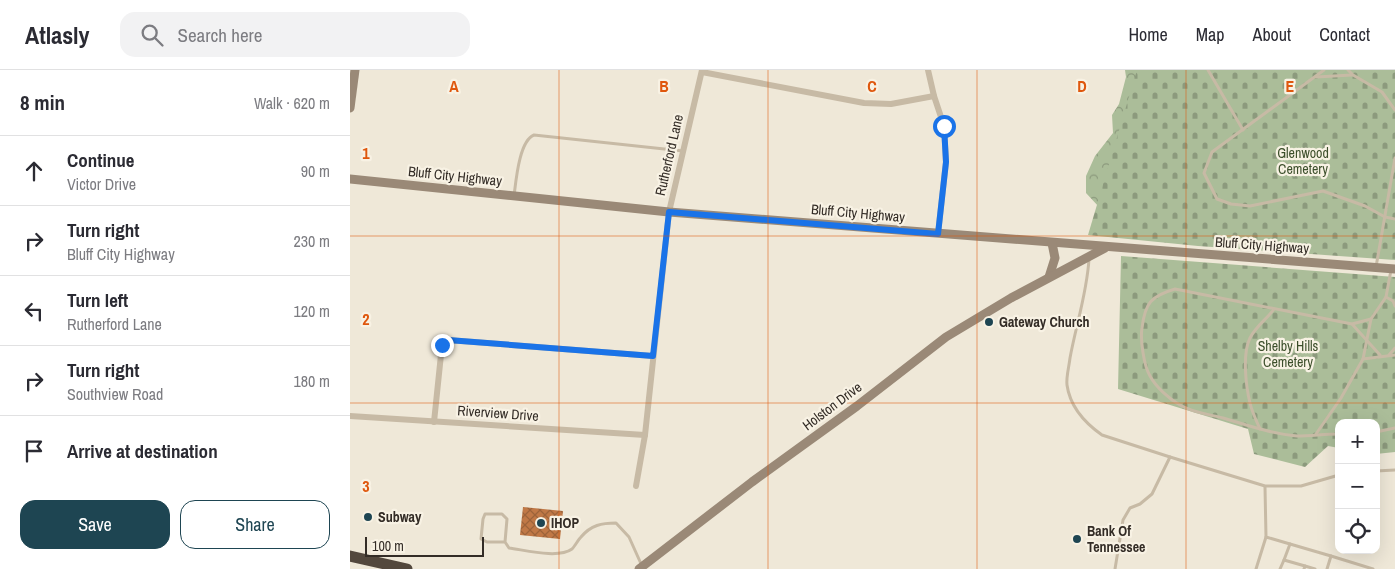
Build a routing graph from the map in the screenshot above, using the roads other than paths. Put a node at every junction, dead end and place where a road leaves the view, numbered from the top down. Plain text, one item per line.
1 (355, 70) edge
2 (928, 70) edge
3 (1208, 70) edge
4 (1324, 70) edge
5 (1348, 70) edge
6 (702, 71) edge
7 (1352, 75) junction
8 (1314, 77) junction
9 (934, 96) junction
10 (350, 108) edge
11 (1395, 110) edge
12 (1243, 130) junction
13 (683, 152) junction
14 (1395, 158) edge
15 (350, 179) edge
16 (514, 196) junction
17 (669, 212) junction
18 (1385, 217) junction
19 (1395, 218) edge
20 (938, 234) junction
21 (1052, 243) junction
22 (1105, 247) junction
23 (1089, 256) junction
24 (1376, 268) junction
25 (1393, 269) edge
26 (1050, 276) junction
27 (1386, 297) junction
28 (1395, 306) edge
29 (1274, 308) junction
30 (1371, 318) junction
31 (1352, 324) junction
32 (1366, 341) junction
33 (1395, 348) edge
34 (1389, 355) junction
35 (1395, 355) edge
36 (653, 356) junction
37 (1380, 356) junction
38 (1363, 358) junction
39 (350, 416) edge
40 (434, 422) junction
41 (1395, 428) edge
42 (1260, 429) junction
43 (1380, 431) edge
44 (1316, 434) junction
45 (1335, 434) edge
46 (645, 435) junction
47 (1170, 457) junction
48 (1395, 470) edge
49 (1380, 472) edge
50 (1335, 476) edge
51 (636, 486) dead end
52 (1265, 486) junction
53 (1266, 538) junction
54 (505, 542) junction
55 (1290, 544) junction
56 (350, 556) edge
57 (1331, 556) junction
58 (1284, 560) junction
59 (384, 566) edge
60 (641, 568) edge
61 (1304, 568) edge
62 (407, 569) edge
63 (1115, 569) edge
64 (1256, 569) edge
65 (1280, 569) edge
66 (1315, 569) edge
67 (1327, 569) edge
68 (1373, 569) edge

1 - 10 main road
2 - 9 street
3 - 12 lane
4 - 8 lane
5 - 7 lane
6 - 9 street
6 - 13 street, Rutherford Lane
7 - 8 lane
7 - 11 lane
8 - 12 lane
9 - 20 street
12 - 18 lane
13 - 16 lane
13 - 17 street, Rutherford Lane
14 - 18 lane
15 - 16 main road, Bluff City Highway
16 - 17 main road, Bluff City Highway
17 - 20 main road, Bluff City Highway
17 - 36 street, Rutherford Lane
18 - 19 lane
18 - 24 lane
20 - 21 main road, Bluff City Highway
21 - 22 main road, Bluff City Highway
21 - 26 main road
22 - 23 main road, Holston Drive
22 - 24 main road, Bluff City Highway
23 - 26 main road, Holston Drive
23 - 47 lane
24 - 25 main road, Bluff City Highway
25 - 27 lane
26 - 60 main road, Holston Drive
27 - 28 lane
27 - 30 lane
29 - 31 lane
29 - 42 lane
29 - 42 lane
30 - 31 lane
30 - 32 lane
31 - 32 lane
32 - 37 lane
32 - 38 lane
33 - 34 lane
34 - 35 lane
34 - 37 lane
36 - 40 street
36 - 46 street, Rutherford Lane
37 - 38 lane
38 - 44 lane
39 - 40 street, Riverview Drive
40 - 46 street, Riverview Drive
41 - 43 lane
42 - 44 lane
44 - 45 lane
46 - 51 street, Rutherford Lane
47 - 52 lane
47 - 63 lane
48 - 49 lane
50 - 52 lane
52 - 53 lane
53 - 55 lane
53 - 64 lane
54 - 54 lane
54 - 60 lane
55 - 57 lane
55 - 58 lane
56 - 59 highway
57 - 67 lane
57 - 68 lane
58 - 61 lane
58 - 65 lane
59 - 62 highway
61 - 66 lane

